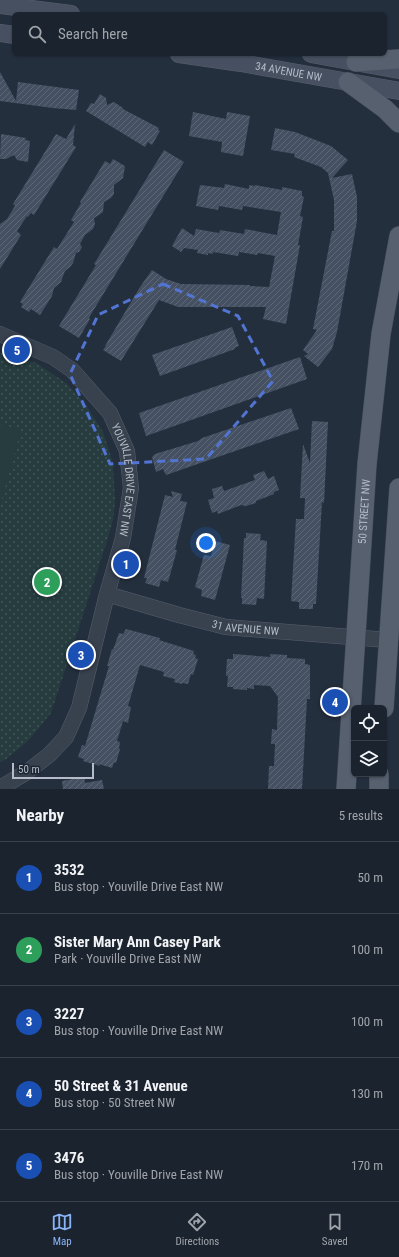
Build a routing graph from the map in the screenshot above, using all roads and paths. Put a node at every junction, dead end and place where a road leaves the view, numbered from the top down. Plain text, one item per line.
1 (0, 5) edge
2 (55, 12) edge
3 (0, 33) edge
4 (12, 35) edge
5 (193, 56) edge
6 (322, 56) edge
7 (399, 59) edge
8 (356, 62) junction
9 (399, 70) edge
10 (348, 82) junction
11 (399, 91) edge
12 (399, 123) edge
13 (399, 236) edge
14 (0, 334) edge
15 (399, 488) edge
16 (107, 594) junction
17 (355, 638) junction
18 (388, 640) junction
19 (384, 705) edge
20 (379, 777) edge
21 (0, 788) edge
22 (346, 789) edge
23 (378, 789) edge

1 - 2 main road
3 - 4 main road
5 - 10 main road, 34 AVENUE NW
6 - 8 main road, 34 AVENUE NW
7 - 8 main road
8 - 9 main road, 34 AVENUE NW
10 - 11 main road, 34 AVENUE NW
10 - 12 main road
13 - 17 main road, 50 STREET NW
14 - 16 street, YOUVILLE DRIVE EAST NW
15 - 18 main road
16 - 17 street, 31 AVENUE NW
16 - 21 street, YOUVILLE DRIVE EAST NW
17 - 18 street, 31 AVENUE NW
17 - 22 main road, 50 STREET NW
18 - 19 main road
20 - 23 main road

